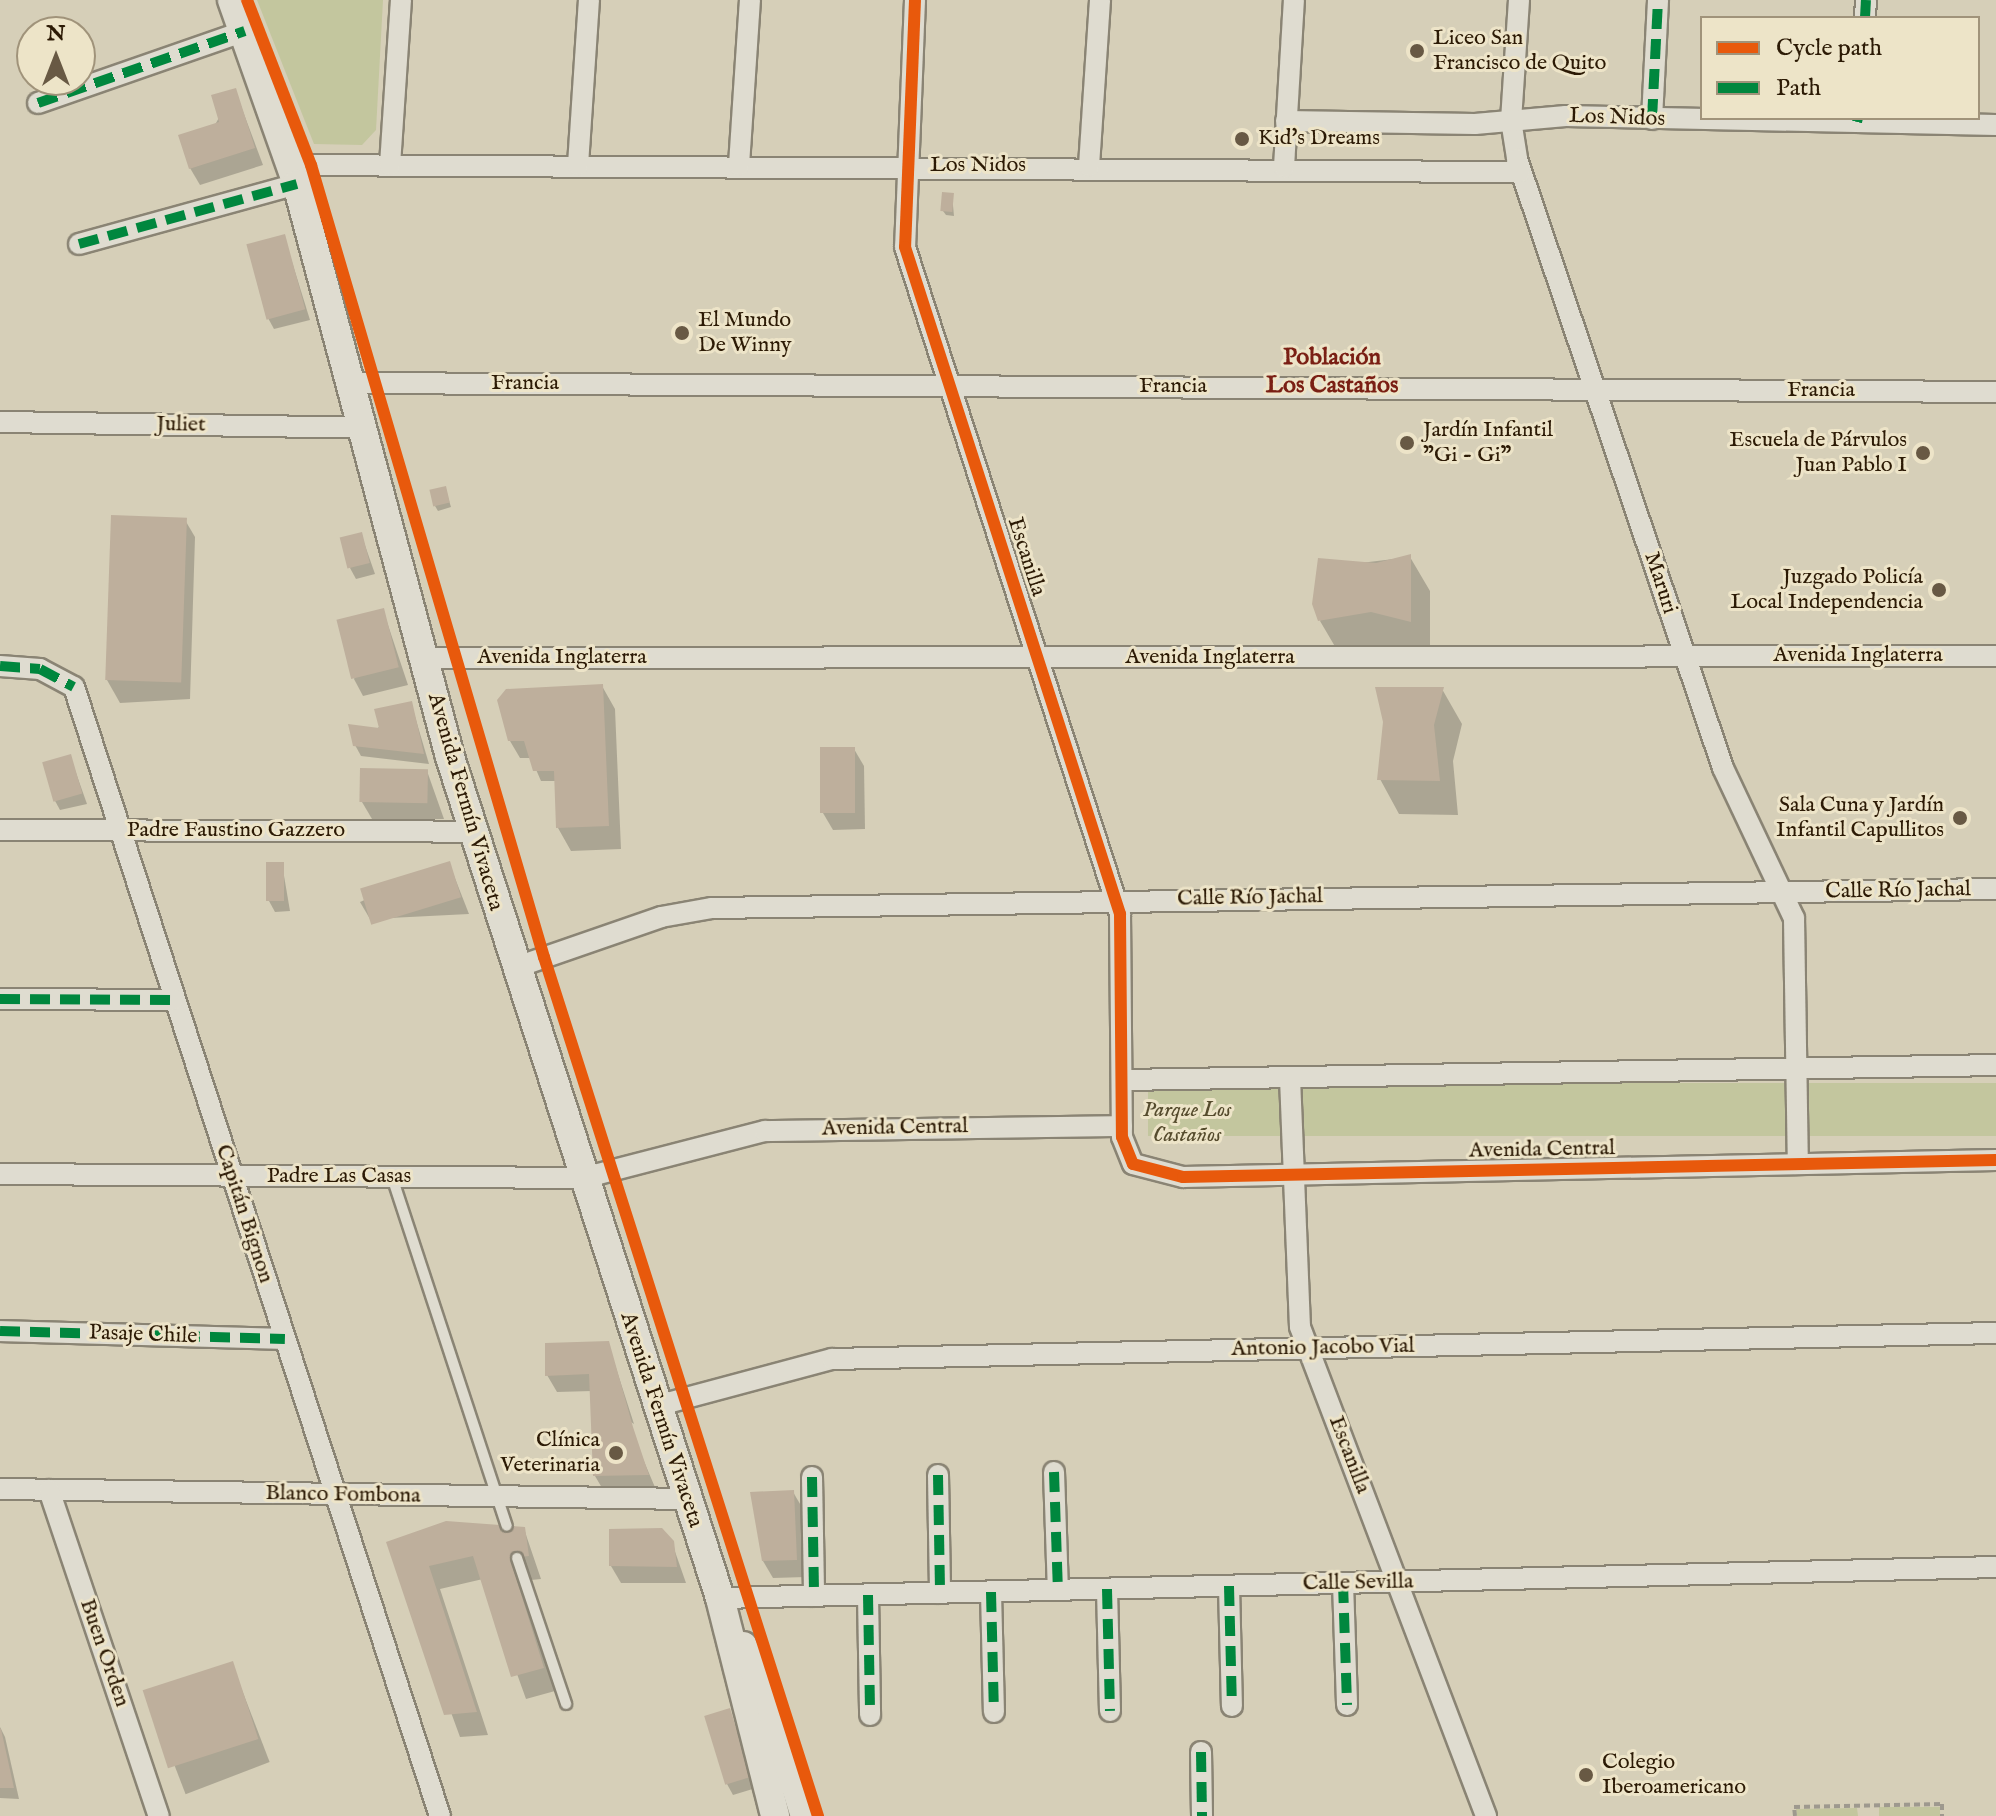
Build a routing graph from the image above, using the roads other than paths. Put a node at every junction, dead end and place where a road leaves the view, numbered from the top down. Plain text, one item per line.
1 (232, 0) edge
2 (401, 0) edge
3 (589, 0) edge
4 (750, 0) edge
5 (915, 0) edge
6 (1100, 0) edge
7 (1294, 0) edge
8 (1519, 0) edge
9 (1658, 0) edge
10 (245, 31) junction
11 (38, 103) dead end
12 (1652, 119) junction
13 (1700, 119) edge
14 (1511, 120) junction
15 (1858, 120) edge
16 (1286, 121) junction
17 (1996, 125) edge
18 (390, 165) junction
19 (578, 165) junction
20 (739, 165) junction
21 (905, 165) junction
22 (1089, 166) junction
23 (1284, 167) junction
24 (1520, 172) junction
25 (294, 174) junction
26 (79, 244) dead end
27 (351, 383) junction
28 (948, 386) junction
29 (1599, 390) junction
30 (1996, 392) edge
31 (0, 422) edge
32 (363, 428) junction
33 (1684, 656) junction
34 (1996, 656) edge
35 (425, 658) junction
36 (1038, 658) junction
37 (0, 666) edge
38 (0, 830) edge
39 (119, 830) junction
40 (472, 832) junction
41 (1996, 889) edge
42 (1782, 893) junction
43 (1116, 900) junction
44 (514, 968) junction
45 (0, 999) edge
46 (173, 1000) junction
47 (1996, 1065) edge
48 (1796, 1068) junction
49 (1290, 1078) junction
50 (1123, 1080) junction
51 (1122, 1126) junction
52 (1996, 1160) edge
53 (1798, 1164) junction
54 (0, 1174) edge
55 (1293, 1175) junction
56 (232, 1176) junction
57 (392, 1177) junction
58 (583, 1178) junction
59 (0, 1331) edge
60 (1996, 1333) edge
61 (285, 1339) junction
62 (1308, 1348) junction
63 (656, 1406) junction
64 (1054, 1472) dead end
65 (938, 1475) dead end
66 (812, 1477) dead end
67 (0, 1489) edge
68 (49, 1490) junction
69 (337, 1495) junction
70 (498, 1498) junction
71 (687, 1499) junction
72 (507, 1526) dead end
73 (517, 1558) dead end
74 (1996, 1567) edge
75 (1399, 1582) junction
76 (1343, 1583) junction
77 (1229, 1586) junction
78 (1107, 1589) junction
79 (1058, 1590) junction
80 (991, 1592) junction
81 (940, 1593) junction
82 (868, 1595) junction
83 (814, 1596) junction
84 (720, 1598) junction
85 (566, 1704) dead end
86 (1347, 1705) dead end
87 (1232, 1706) dead end
88 (1110, 1711) dead end
89 (994, 1712) dead end
90 (870, 1715) dead end
91 (1201, 1752) dead end
92 (159, 1816) edge
93 (440, 1816) edge
94 (775, 1816) edge
95 (805, 1816) edge
96 (1202, 1816) edge
97 (1486, 1816) edge

1 - 10 main road, Avenida Fermín Vivaceta
2 - 18 street
3 - 19 street
4 - 20 street
5 - 21 street, Escanilla
6 - 22 street
7 - 16 street
8 - 14 street, Maruri
9 - 12 street
10 - 11 street
10 - 25 main road, Avenida Fermín Vivaceta
12 - 13 street, Los Nidos
12 - 14 street, Los Nidos
14 - 16 street, Los Nidos
14 - 24 street, Maruri
15 - 17 street, Los Nidos
16 - 23 street
18 - 19 street, Los Nidos
18 - 25 street, Los Nidos
19 - 20 street, Los Nidos
20 - 21 street, Los Nidos
21 - 22 street, Los Nidos
21 - 28 street, Escanilla
22 - 23 street, Los Nidos
23 - 24 street, Los Nidos
24 - 29 street, Maruri
25 - 26 street, Los Nidos
25 - 27 main road, Avenida Fermín Vivaceta
27 - 28 street, Francia
27 - 32 main road, Avenida Fermín Vivaceta
28 - 29 street, Francia
28 - 36 street, Escanilla
29 - 30 street, Francia
29 - 33 street, Maruri
31 - 32 street, Juliet
32 - 35 main road, Avenida Fermín Vivaceta
33 - 34 street, Avenida Inglaterra
33 - 36 street, Avenida Inglaterra
33 - 42 street, Maruri
35 - 36 street, Avenida Inglaterra
35 - 40 main road, Avenida Fermín Vivaceta
36 - 43 street, Escanilla
37 - 39 street, Capitán Bignon
38 - 39 street, Padre Faustino Gazzero
39 - 40 street, Padre Faustino Gazzero
39 - 46 street, Capitán Bignon
40 - 44 main road, Avenida Fermín Vivaceta
41 - 42 street, Calle Río Jachal
42 - 43 street, Calle Río Jachal
42 - 48 street, Maruri
43 - 44 street, Calle Río Jachal
43 - 50 street, Escanilla
44 - 58 main road, Avenida Fermín Vivaceta
45 - 46 street
46 - 56 street, Capitán Bignon
47 - 48 street
48 - 49 street
48 - 53 street, Maruri
49 - 50 street
49 - 55 street, Escanilla
50 - 51 street, Escanilla
51 - 55 street, Avenida Central
51 - 58 street, Avenida Central
52 - 53 street, Avenida Central
53 - 55 street, Avenida Central
54 - 56 street, Padre Las Casas
55 - 62 street, Escanilla
56 - 57 street, Padre Las Casas
56 - 61 street, Capitán Bignon
57 - 58 street, Padre Las Casas
57 - 70 lane
58 - 63 main road, Avenida Fermín Vivaceta
59 - 61 street, Pasaje Chile
60 - 62 street, Antonio Jacobo Vial
61 - 69 street, Capitán Bignon
62 - 63 street, Antonio Jacobo Vial
62 - 75 street, Escanilla
63 - 71 main road, Avenida Fermín Vivaceta
64 - 79 street
65 - 81 street
66 - 83 street
67 - 68 street, Blanco Fombona
68 - 69 street, Blanco Fombona
68 - 92 street, Buen Orden
69 - 70 street, Blanco Fombona
69 - 93 street, Capitán Bignon
70 - 71 street, Blanco Fombona
70 - 72 lane
71 - 84 main road, Avenida Fermín Vivaceta
73 - 85 lane
74 - 75 street, Calle Sevilla
75 - 76 street, Calle Sevilla
75 - 97 street, Escanilla
76 - 77 street, Calle Sevilla
76 - 86 street
77 - 78 street, Calle Sevilla
77 - 87 street
78 - 79 street, Calle Sevilla
78 - 88 street
79 - 80 street, Calle Sevilla
80 - 81 street, Calle Sevilla
80 - 89 street
81 - 82 street, Calle Sevilla
82 - 83 street, Calle Sevilla
82 - 90 street
83 - 84 street, Calle Sevilla
84 - 94 main road, Avenida Fermín Vivaceta
84 - 95 main road, Avenida Fermín Vivaceta
91 - 96 street

